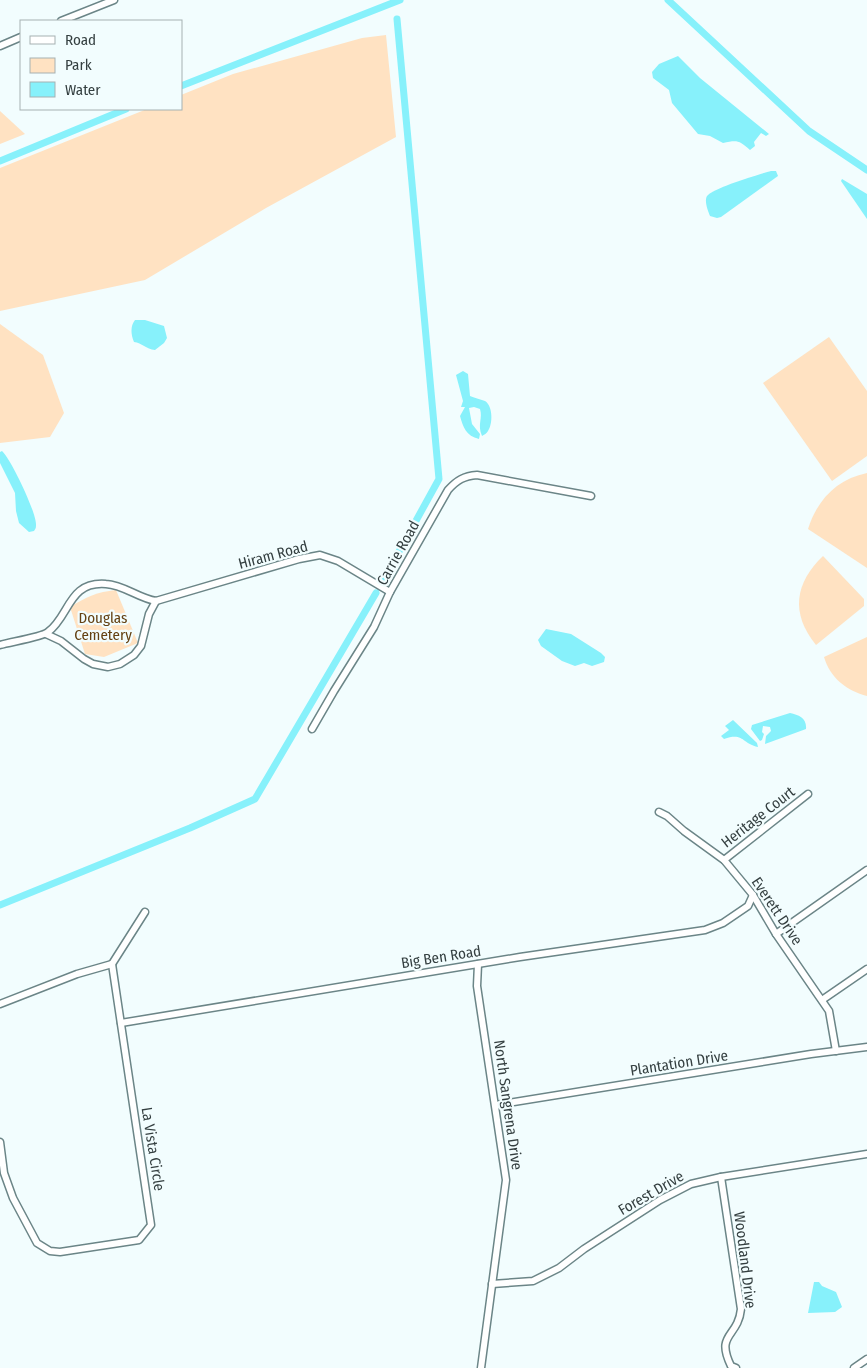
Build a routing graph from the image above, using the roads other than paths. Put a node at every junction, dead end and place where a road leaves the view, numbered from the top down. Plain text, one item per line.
1 (114, 0) edge
2 (64, 20) edge
3 (20, 37) edge
4 (0, 46) edge
5 (592, 496) dead end
6 (390, 592) junction
7 (156, 601) junction
8 (46, 634) junction
9 (0, 645) edge
10 (312, 729) dead end
11 (808, 794) dead end
12 (659, 812) dead end
13 (724, 860) junction
14 (867, 870) edge
15 (753, 894) junction
16 (145, 912) dead end
17 (776, 934) junction
18 (112, 964) junction
19 (478, 964) junction
20 (867, 969) edge
21 (822, 1000) junction
22 (0, 1004) edge
23 (121, 1023) junction
24 (867, 1047) edge
25 (836, 1052) junction
26 (496, 1105) junction
27 (0, 1142) edge
28 (867, 1154) edge
29 (721, 1177) junction
30 (492, 1284) junction
31 (867, 1359) edge
32 (481, 1368) edge
33 (736, 1368) edge
34 (854, 1368) edge

1 - 2 street
3 - 4 street
5 - 6 street, Carrie Road
6 - 7 street, Hiram Road
6 - 10 street, Carrie Road
7 - 8 street
7 - 8 street
8 - 9 street
11 - 13 street, Heritage Court
12 - 13 street, Everett Drive
13 - 15 street, Everett Drive
14 - 17 street
15 - 17 street, Everett Drive
15 - 19 street, Big Ben Road
16 - 18 street
17 - 21 street, Everett Drive
18 - 22 street
18 - 23 street, La Vista Circle
19 - 23 street, Big Ben Road
19 - 26 street, North Sangrena Drive
20 - 21 street
21 - 25 street, Everett Drive
23 - 27 street, La Vista Circle
24 - 25 street, Plantation Drive
25 - 26 street, Plantation Drive
26 - 30 street, North Sangrena Drive
28 - 29 street, Forest Drive
29 - 30 street, Forest Drive
29 - 33 street, Woodland Drive
30 - 32 street, North Sangrena Drive
31 - 34 street

